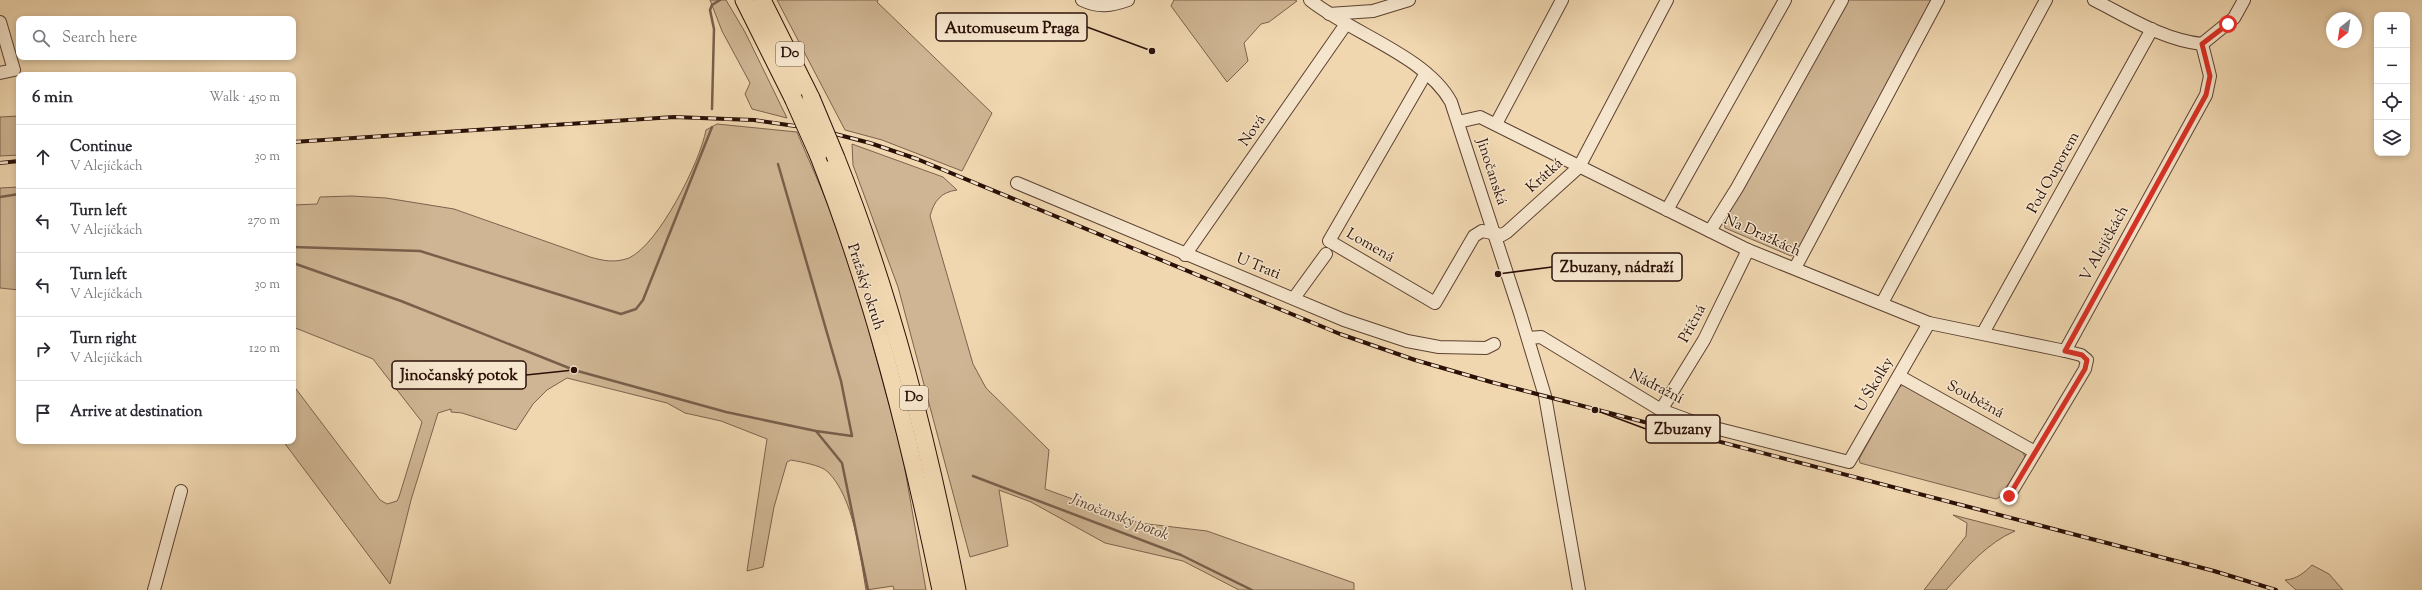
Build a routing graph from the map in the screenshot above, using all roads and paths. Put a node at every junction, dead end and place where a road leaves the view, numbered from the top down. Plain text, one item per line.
1 (744, 0) edge
2 (762, 0) edge
3 (1082, 0) edge
4 (1128, 0) edge
5 (1310, 0) edge
6 (1409, 0) edge
7 (1562, 0) edge
8 (1667, 0) edge
9 (1785, 0) edge
10 (1842, 0) edge
11 (1938, 0) edge
12 (2046, 0) edge
13 (2094, 0) edge
14 (2244, 0) edge
15 (1329, 14) junction
16 (0, 22) edge
17 (1346, 24) junction
18 (2152, 29) junction
19 (2202, 44) junction
20 (0, 73) edge
21 (1426, 73) junction
22 (1458, 122) junction
23 (1496, 124) junction
24 (1579, 167) junction
25 (1017, 183) dead end
26 (1667, 210) junction
27 (1710, 231) junction
28 (1494, 232) junction
29 (1748, 250) junction
30 (1326, 254) dead end
31 (1185, 255) junction
32 (1795, 268) junction
33 (1294, 298) junction
34 (1882, 303) junction
35 (1928, 324) junction
36 (1984, 333) junction
37 (1528, 338) junction
38 (1494, 344) dead end
39 (2065, 351) junction
40 (1899, 376) junction
41 (1661, 410) junction
42 (2035, 452) junction
43 (1849, 462) joint
44 (181, 491) dead end
45 (2009, 496) dead end
46 (953, 589) edge
47 (154, 590) edge
48 (1579, 590) edge

1 - 46 highway, Pražský okruh / D0, bridge
2 - 46 highway, Pražský okruh / D0, bridge
3 - 4 street
5 - 15 street, Jinočanská
6 - 15 street
7 - 23 street
8 - 24 street
9 - 26 street
10 - 27 street
11 - 32 street
12 - 34 street
13 - 18 street
14 - 19 street
15 - 17 street, Jinočanská
16 - 20 street
17 - 21 street, Jinočanská
17 - 31 street, Nová
18 - 19 street
18 - 36 street, Pod Ouporem
19 - 39 street, V Alejíčkách
21 - 22 street, Jinočanská
21 - 28 street, Lomená
22 - 23 street, Na Dražkách
22 - 28 street, Jinočanská
23 - 24 street, Na Dražkách
24 - 26 street, Na Dražkách
24 - 28 street, Krátká
25 - 31 street, U Trati
26 - 27 street, Na Dražkách
27 - 29 street, Na Dražkách
28 - 37 street, Jinočanská
29 - 32 street, Na Dražkách
29 - 41 street, Příčná
30 - 33 street
31 - 33 street, U Trati
32 - 34 street, Na Dražkách
33 - 38 street, U Trati
34 - 35 street, Na Dražkách
35 - 36 street, Na Dražkách
35 - 40 street, U Školky
36 - 39 street, Na Dražkách
37 - 41 street, Nádražní
37 - 48 street, Jinočanská
39 - 42 street
40 - 42 street, Souběžná
40 - 43 street, U Školky
41 - 43 street, Nádražní
42 - 45 street
44 - 47 street

